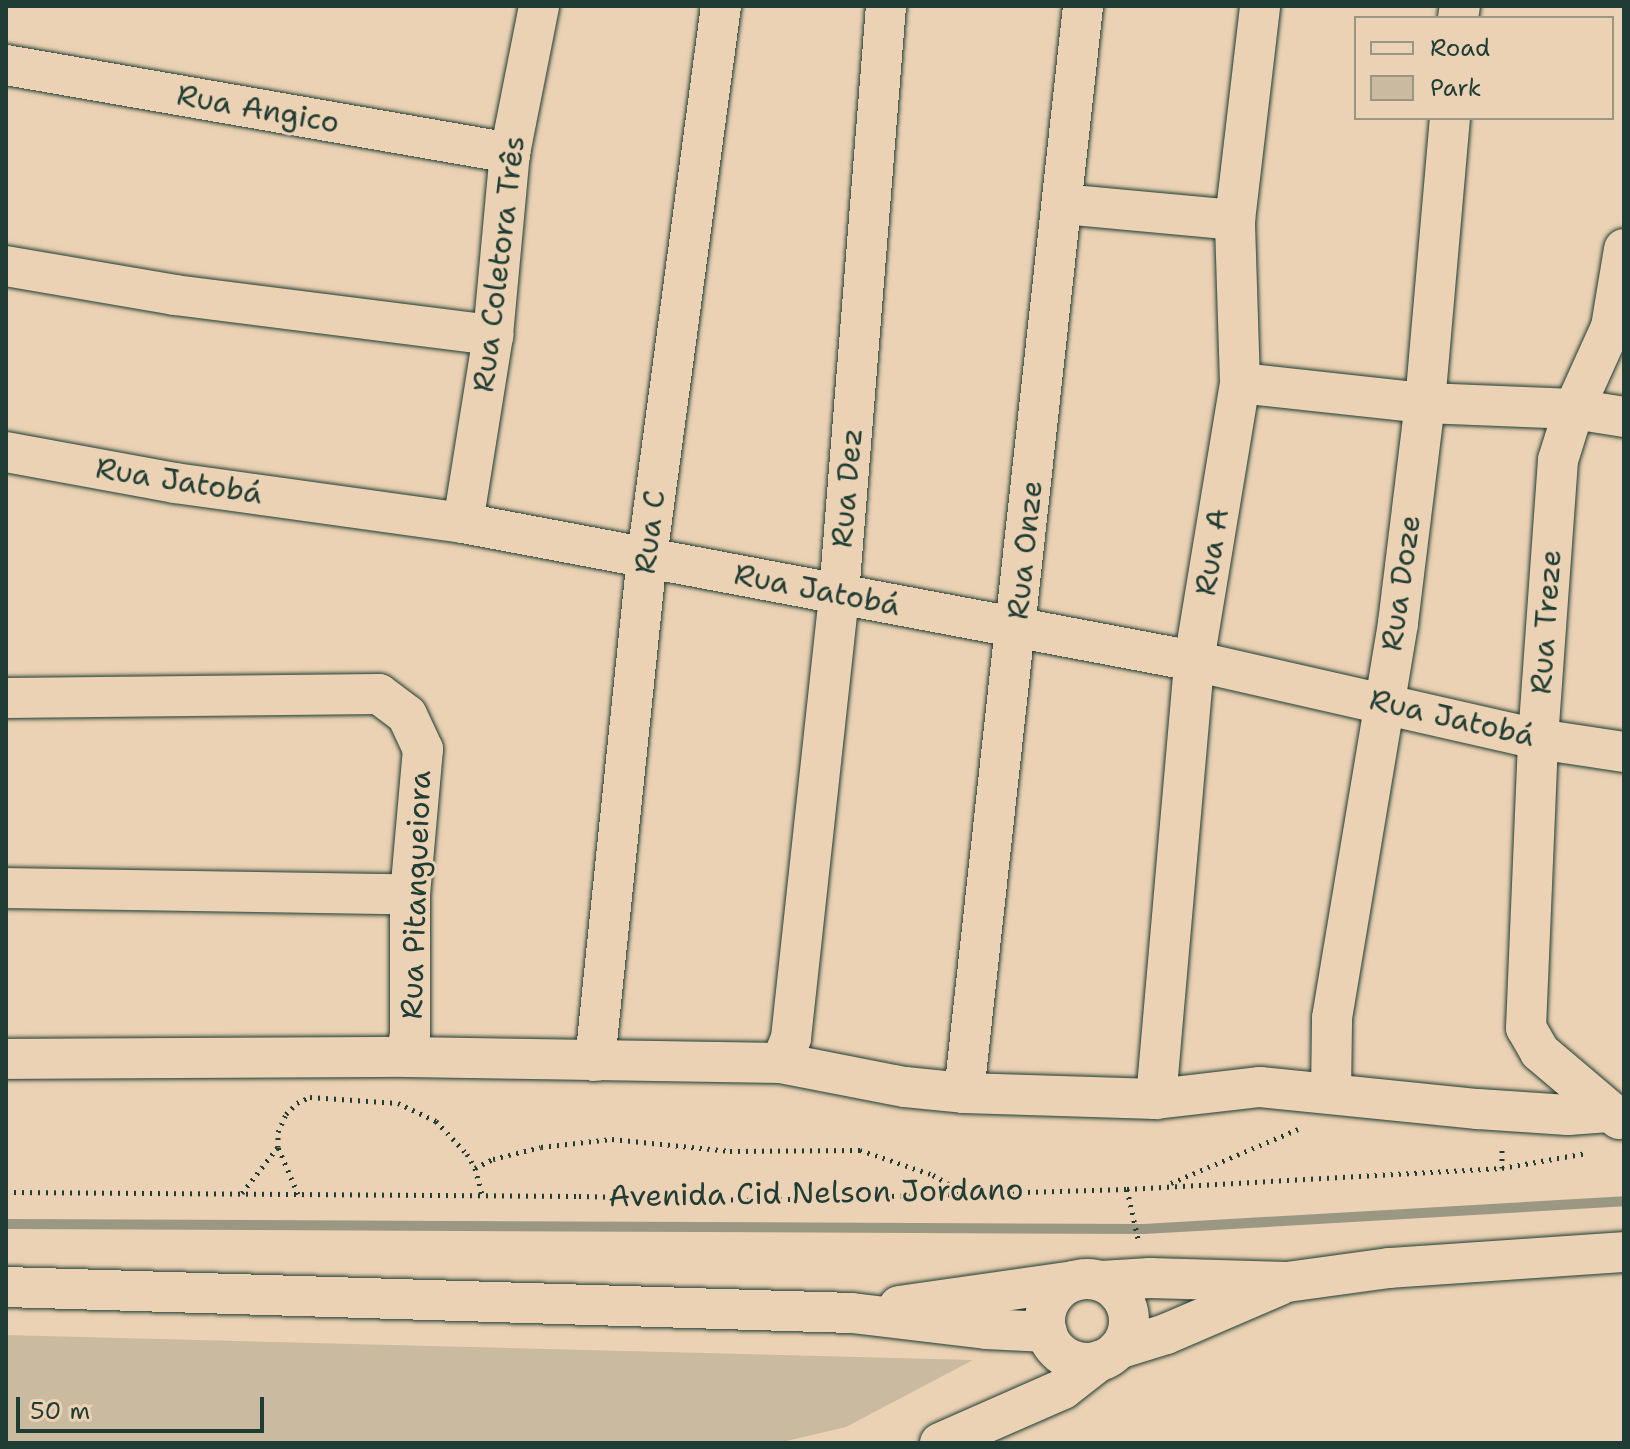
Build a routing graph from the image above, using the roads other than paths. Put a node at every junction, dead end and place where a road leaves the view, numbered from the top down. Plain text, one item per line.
1 (539, 6) edge
2 (721, 6) edge
3 (886, 6) edge
4 (1083, 6) edge
5 (1260, 6) edge
6 (6, 65) edge
7 (1450, 120) edge
8 (510, 153) junction
9 (1062, 204) junction
10 (1235, 220) junction
11 (1624, 249) edge
12 (6, 266) edge
13 (493, 335) junction
14 (1240, 383) junction
15 (1425, 403) junction
16 (1574, 409) junction
17 (1624, 417) edge
18 (6, 452) edge
19 (463, 523) junction
20 (647, 557) junction
21 (839, 594) junction
22 (1017, 628) junction
23 (1194, 661) junction
24 (6, 698) edge
25 (1383, 702) junction
26 (1538, 739) junction
27 (1624, 752) edge
28 (6, 888) edge
29 (410, 894) junction
30 (406, 1057) junction
31 (6, 1059) edge
32 (595, 1061) junction
33 (781, 1063) junction
34 (964, 1093) junction
35 (1326, 1093) junction
36 (1156, 1099) junction
37 (1616, 1117) edge
38 (1624, 1252) edge
39 (1087, 1281) junction
40 (1287, 1282) junction
41 (6, 1287) edge
42 (852, 1313) junction
43 (1048, 1336) junction
44 (1108, 1355) junction
45 (1007, 1414) junction
46 (940, 1443) edge

1 - 8 street, Rua Coletora Três
2 - 20 street, Rua C
3 - 21 street, Rua Dez
4 - 9 street, Rua Onze
5 - 10 street, Rua A
6 - 8 street, Rua Angico
7 - 15 street, Rua Doze
8 - 13 street, Rua Coletora Três
9 - 10 street
9 - 22 street, Rua Onze
10 - 14 street, Rua A
11 - 16 street, Rua Treze
12 - 13 street
13 - 19 street, Rua Coletora Três
14 - 15 street
14 - 23 street, Rua A
15 - 16 street
15 - 25 street, Rua Doze
16 - 17 street
16 - 26 street, Rua Treze
18 - 19 street, Rua Jatobá
19 - 20 street, Rua Jatobá
20 - 21 street, Rua Jatobá
20 - 32 street, Rua C
21 - 22 street, Rua Jatobá
21 - 33 street, Rua Dez
22 - 23 street, Rua Jatobá
22 - 34 street, Rua Onze
23 - 25 street, Rua Jatobá
23 - 36 street, Rua A
24 - 29 street, Rua Pitangueiora
25 - 26 street, Rua Jatobá
25 - 35 street, Rua Doze
26 - 27 street, Rua Jatobá
26 - 37 street, Rua Treze
28 - 29 street
29 - 30 street, Rua Pitangueiora
30 - 31 street
30 - 32 street, Rua Pitangueiora
32 - 33 street, Rua Pitangueiora
33 - 34 street, Rua Pitangueiora
34 - 36 street, Rua Pitangueiora
35 - 36 street, Rua Pitangueiora
35 - 37 street, Rua Pitangueiora
38 - 40 street
39 - 40 street
39 - 42 street
39 - 43 street
39 - 44 street
40 - 44 street
41 - 42 street
42 - 43 street
43 - 44 street
43 - 45 street
44 - 45 street
45 - 46 street

